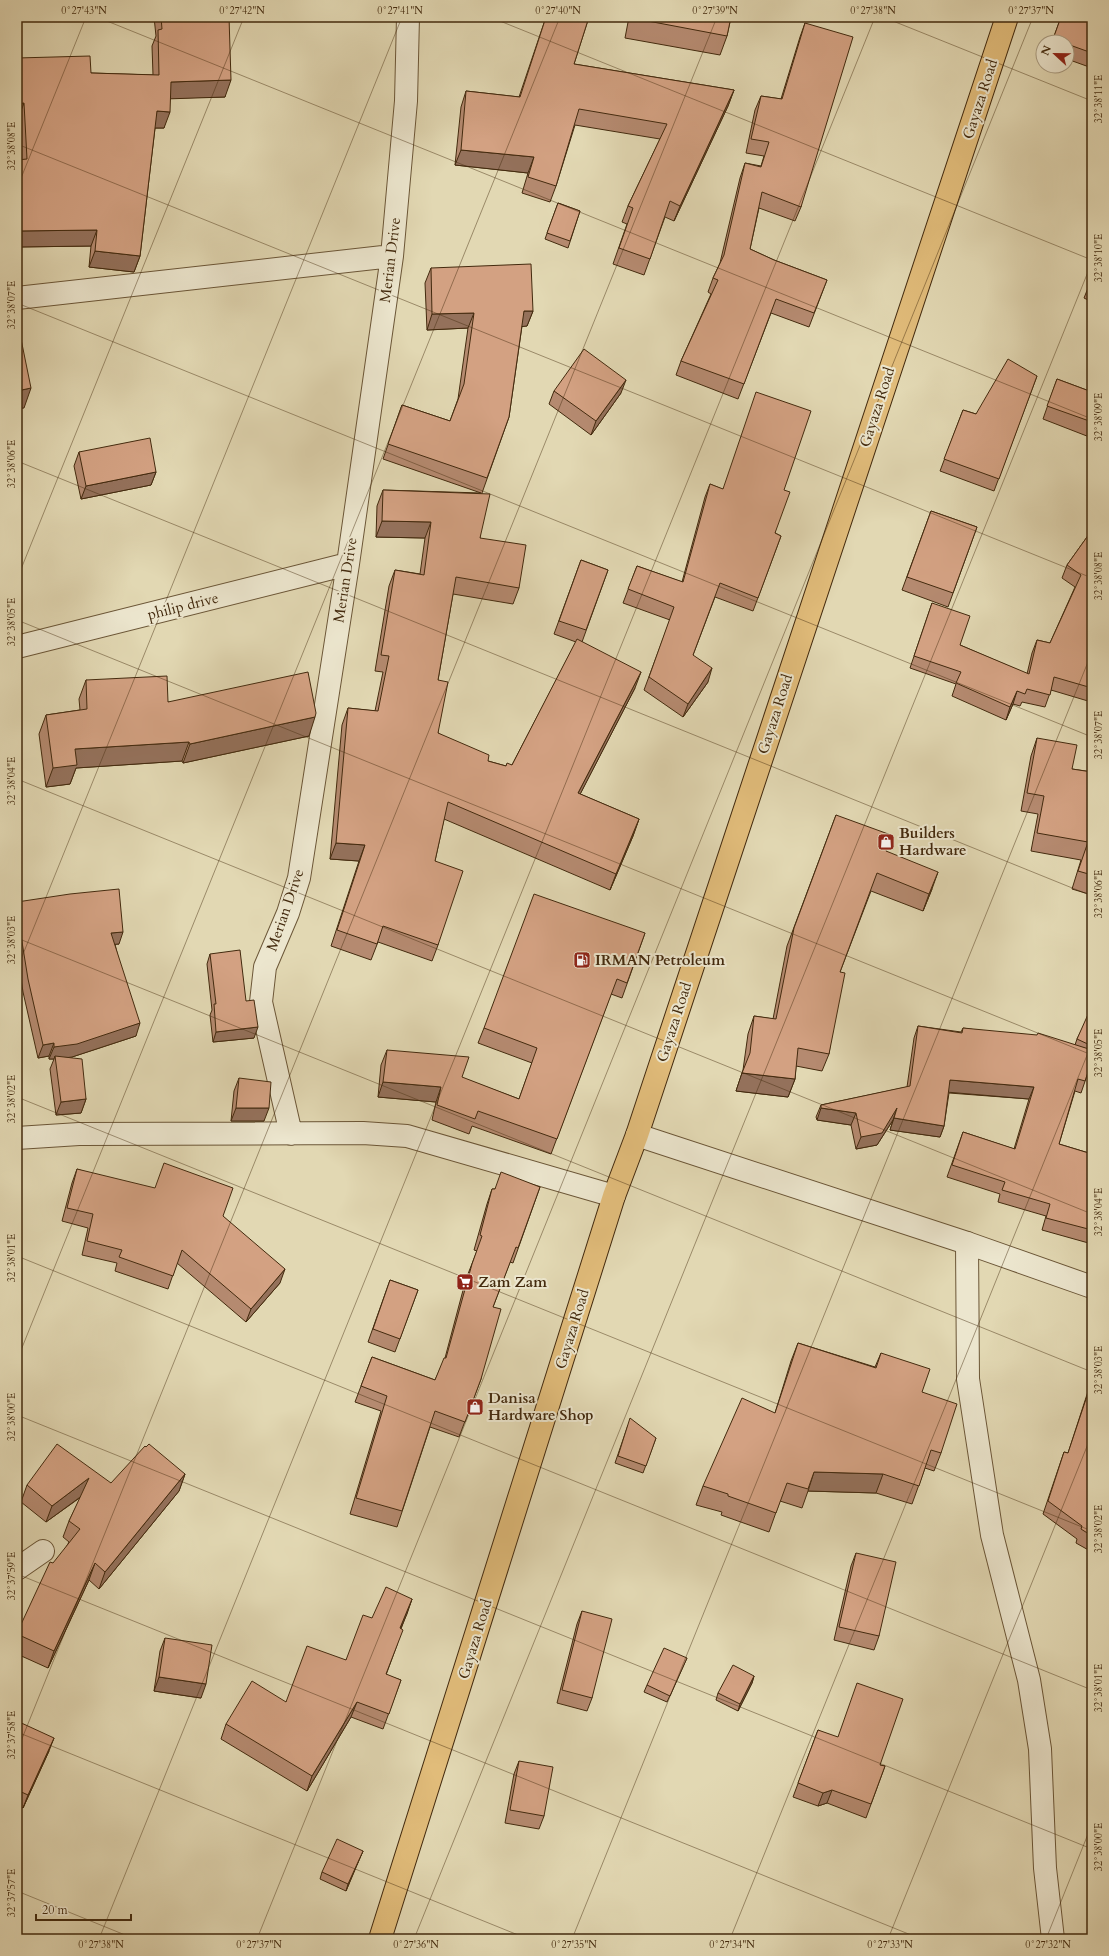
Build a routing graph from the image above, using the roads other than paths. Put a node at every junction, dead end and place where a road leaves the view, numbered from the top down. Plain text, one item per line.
1 (408, 17) edge
2 (1007, 17) edge
3 (392, 256) junction
4 (17, 298) edge
5 (348, 564) junction
6 (17, 647) edge
7 (291, 1134) junction
8 (637, 1135) junction
9 (17, 1138) edge
10 (614, 1196) junction
11 (967, 1243) junction
12 (1092, 1287) edge
13 (43, 1551) dead end
14 (17, 1568) edge
15 (380, 1939) edge
16 (1053, 1939) edge

1 - 3 street, Merian Drive
2 - 8 main road, Gayaza Road
3 - 4 street
3 - 5 street, Merian Drive
5 - 6 street, philip drive
5 - 7 street, Merian Drive
7 - 9 street
7 - 10 street
8 - 10 main road, Gayaza Road
8 - 11 street
10 - 15 main road, Gayaza Road
11 - 12 street
11 - 16 street
13 - 14 street

